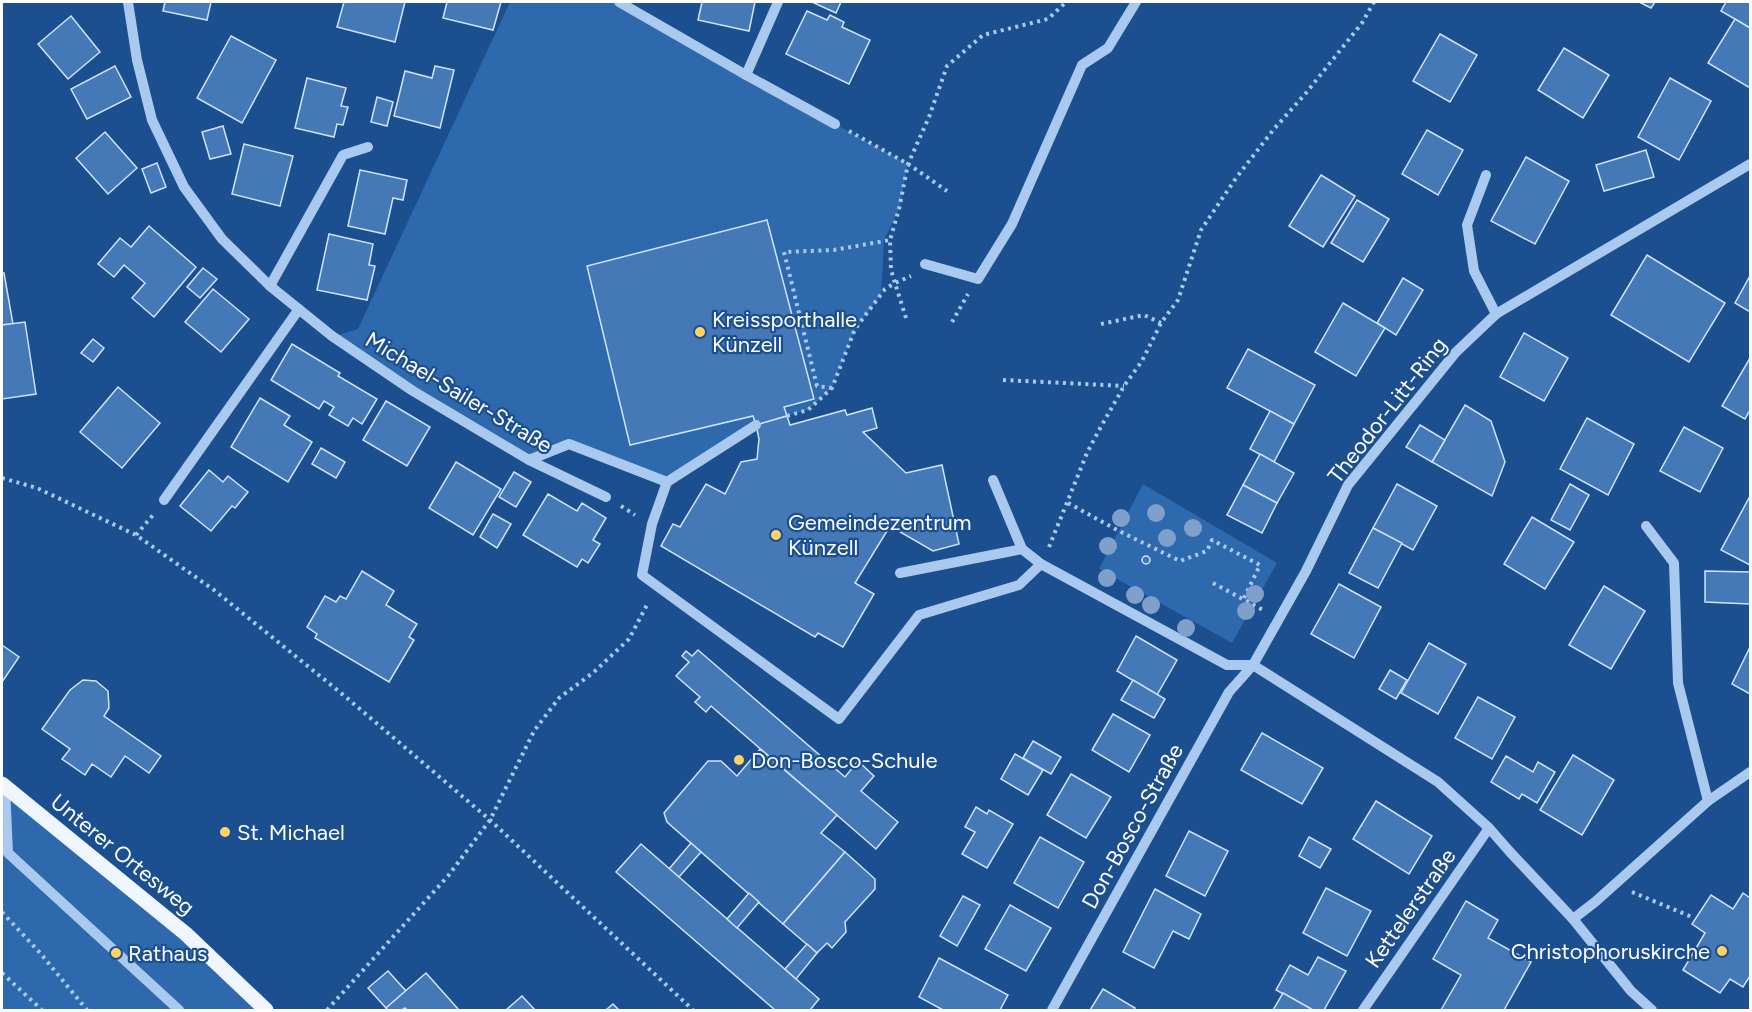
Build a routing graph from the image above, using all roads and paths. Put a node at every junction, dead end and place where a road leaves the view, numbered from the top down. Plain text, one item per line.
1 (128, 2) edge
2 (619, 2) edge
3 (778, 2) edge
4 (1066, 2) edge
5 (1136, 2) edge
6 (1374, 2) edge
7 (746, 75) junction
8 (836, 124) joint
9 (368, 147) dead end
10 (908, 164) junction
11 (1750, 164) edge
12 (1486, 175) dead end
13 (947, 191) dead end
14 (890, 240) junction
15 (925, 264) dead end
16 (912, 276) dead end
17 (895, 283) junction
18 (270, 286) junction
19 (299, 309) junction
20 (1496, 314) junction
21 (956, 315) dead end
22 (906, 318) dead end
23 (952, 322) dead end
24 (1161, 323) junction
25 (1101, 324) dead end
26 (1003, 380) dead end
27 (1124, 386) junction
28 (832, 388) junction
29 (787, 416) dead end
30 (756, 425) dead end
31 (529, 460) junction
32 (2, 478) edge
33 (993, 480) dead end
34 (667, 482) junction
35 (606, 497) joint
36 (165, 500) joint
37 (1068, 503) junction
38 (652, 524) junction
39 (1646, 526) dead end
40 (136, 535) junction
41 (1023, 549) junction
42 (1041, 564) junction
43 (900, 573) dead end
44 (1213, 583) dead end
45 (658, 587) junction
46 (1243, 600) junction
47 (1279, 620) junction
48 (1253, 665) junction
49 (1750, 772) edge
50 (3, 786) edge
51 (1708, 801) junction
52 (490, 820) junction
53 (1489, 828) junction
54 (1615, 885) junction
55 (2, 912) edge
56 (1692, 917) dead end
57 (1573, 919) junction
58 (2, 974) edge
59 (42, 1011) edge
60 (87, 1011) edge
61 (179, 1011) edge
62 (266, 1011) edge
63 (327, 1011) edge
64 (693, 1011) edge
65 (1052, 1011) edge
66 (1364, 1011) edge
67 (1652, 1011) edge

1 - 18 street, Michael-Sailer-Straße
2 - 7 street
3 - 7 street
4 - 10 path
5 - 15 street
6 - 24 path
7 - 8 street
8 - 10 path
9 - 18 street
10 - 13 path
10 - 14 path
11 - 20 street, Theodor-Litt-Ring
12 - 20 street
14 - 17 path
14 - 28 path
16 - 17 path
17 - 22 path
17 - 28 path
18 - 19 street, Michael-Sailer-Straße
19 - 31 street, Michael-Sailer-Straße
19 - 36 street
20 - 47 street, Theodor-Litt-Ring
21 - 23 path
24 - 25 path
24 - 27 path
26 - 27 path
27 - 37 path
28 - 29 path
30 - 34 street
31 - 34 street
31 - 35 street, Michael-Sailer-Straße
32 - 40 path
33 - 41 street
34 - 38 street
35 - 38 path
36 - 40 path
37 - 42 path
37 - 46 path
38 - 45 street
39 - 51 street
40 - 52 path
41 - 42 street
41 - 43 street
42 - 45 street
42 - 48 street
44 - 46 path
45 - 52 path
46 - 47 path
47 - 48 street, Theodor-Litt-Ring
48 - 53 street
48 - 65 street, Don-Bosco-Straße
49 - 51 street
50 - 61 street
50 - 62 main road, Unterer Ortesweg
51 - 54 street
52 - 63 path
52 - 64 path
53 - 57 street
53 - 66 street, Kettelerstraße
54 - 56 path
54 - 57 street
55 - 60 path
57 - 67 street
58 - 59 path

